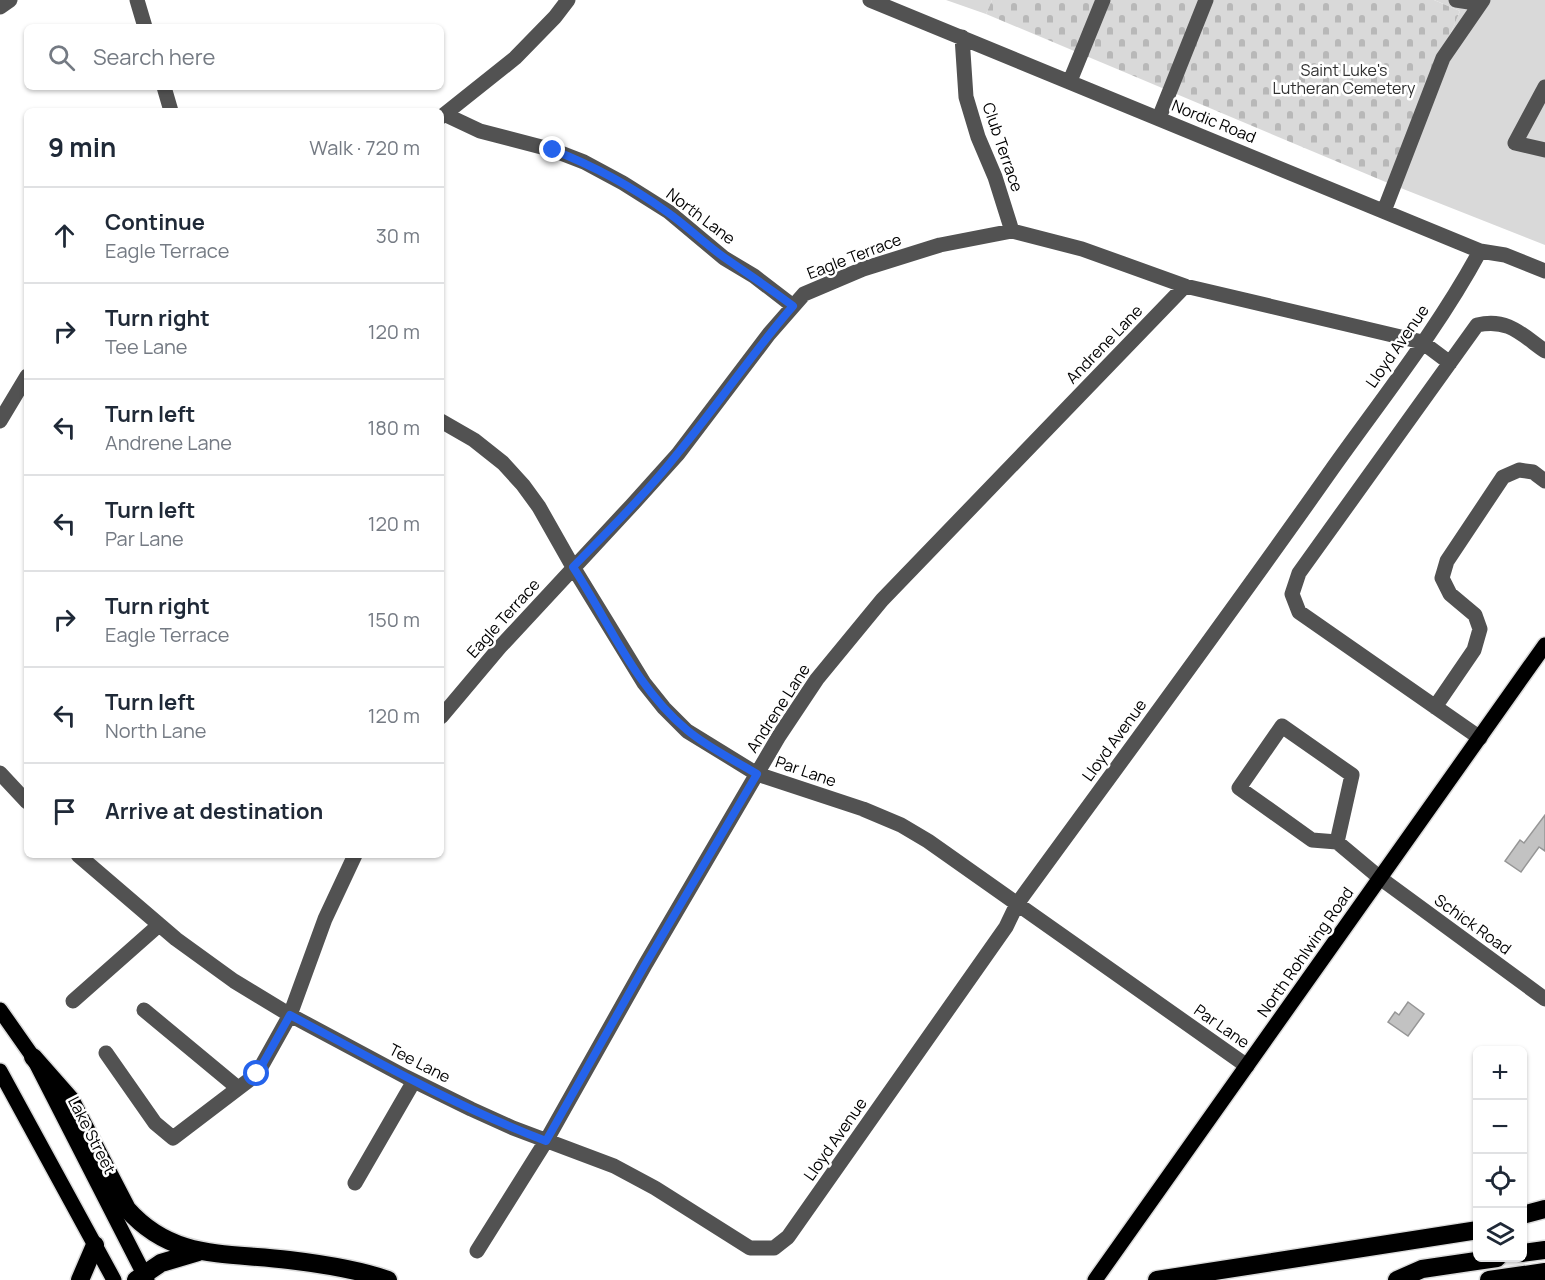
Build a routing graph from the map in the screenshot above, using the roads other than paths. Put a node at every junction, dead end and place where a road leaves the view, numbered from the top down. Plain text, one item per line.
1 (10, 0) edge
2 (137, 0) edge
3 (568, 0) edge
4 (870, 0) edge
5 (1103, 0) edge
6 (1206, 0) edge
7 (1456, 0) edge
8 (1477, 0) edge
9 (1483, 0) edge
10 (0, 7) edge
11 (145, 24) edge
12 (962, 37) junction
13 (1070, 81) junction
14 (1545, 87) edge
15 (165, 90) edge
16 (170, 108) edge
17 (444, 116) edge
18 (1159, 118) junction
19 (1545, 150) edge
20 (1384, 211) junction
21 (1012, 231) junction
22 (1480, 251) junction
23 (1545, 271) edge
24 (1185, 286) junction
25 (793, 306) junction
26 (1422, 342) junction
27 (1545, 351) edge
28 (1450, 363) junction
29 (24, 381) edge
30 (0, 421) edge
31 (444, 423) edge
32 (1545, 481) edge
33 (573, 567) junction
34 (1545, 645) edge
35 (1435, 707) junction
36 (444, 713) edge
37 (1480, 738) junction
38 (0, 773) edge
39 (757, 774) junction
40 (24, 799) edge
41 (1337, 842) junction
42 (81, 858) edge
43 (354, 858) edge
44 (1380, 879) junction
45 (1017, 904) junction
46 (159, 925) junction
47 (1545, 999) edge
48 (73, 1001) dead end
49 (0, 1010) edge
50 (144, 1010) dead end
51 (290, 1015) junction
52 (106, 1053) dead end
53 (33, 1057) junction
54 (1247, 1066) junction
55 (0, 1071) edge
56 (414, 1081) junction
57 (238, 1088) junction
58 (546, 1141) junction
59 (355, 1183) dead end
60 (1545, 1209) edge
61 (1527, 1214) edge
62 (1545, 1221) edge
63 (1527, 1223) edge
64 (1473, 1229) edge
65 (95, 1245) junction
66 (774, 1248) joint
67 (1545, 1250) edge
68 (477, 1251) dead end
69 (198, 1252) junction
70 (1527, 1252) edge
71 (1473, 1261) edge
72 (1545, 1272) edge
73 (142, 1279) edge
74 (80, 1280) edge
75 (114, 1280) edge
76 (388, 1280) edge
77 (1095, 1280) edge
78 (1157, 1280) edge
79 (1397, 1280) edge
80 (1489, 1280) edge

1 - 10 street
2 - 11 street
3 - 17 street
4 - 12 street, Nordic Road
5 - 13 street
6 - 18 street
7 - 8 street
9 - 20 street
12 - 13 street, Nordic Road
12 - 21 street, Club Terrace
13 - 18 street, Nordic Road
14 - 19 street
15 - 16 street
17 - 25 street, North Lane
18 - 20 street, Nordic Road
20 - 22 street, Nordic Road
21 - 24 street, Eagle Terrace
21 - 25 street, Eagle Terrace
22 - 23 street, Nordic Road
22 - 26 street, Lloyd Avenue
24 - 26 street, Eagle Terrace
24 - 39 street, Andrene Lane
25 - 33 street, Eagle Terrace
26 - 28 street
26 - 45 street, Lloyd Avenue
27 - 28 street
28 - 35 street
29 - 30 street
31 - 33 street, Par Lane
32 - 35 street
33 - 36 street, Eagle Terrace
33 - 39 street, Par Lane
34 - 37 main road, North Rohlwing Road
35 - 37 street
37 - 44 main road, North Rohlwing Road
38 - 40 street
39 - 45 street, Par Lane
39 - 58 street, Andrene Lane
41 - 41 street
41 - 44 street, Schick Road
42 - 46 street, Tee Lane
43 - 51 street
44 - 47 street, Schick Road
44 - 54 main road, North Rohlwing Road
45 - 54 street, Par Lane
45 - 66 street, Lloyd Avenue
46 - 48 street
46 - 51 street, Tee Lane
49 - 53 main road, Lake Street
50 - 57 street
51 - 56 street, Tee Lane
51 - 57 street
52 - 57 street
53 - 69 highway
53 - 73 main road, Lake Street
54 - 77 main road, North Rohlwing Road
55 - 65 main road
56 - 58 street, Tee Lane
56 - 59 street
58 - 66 street, Tee Lane
58 - 68 street, Andrene Lane
60 - 61 highway
62 - 63 highway
64 - 78 highway
65 - 74 highway
65 - 75 main road
67 - 70 highway
69 - 73 highway
69 - 76 highway
71 - 79 highway
72 - 80 highway

